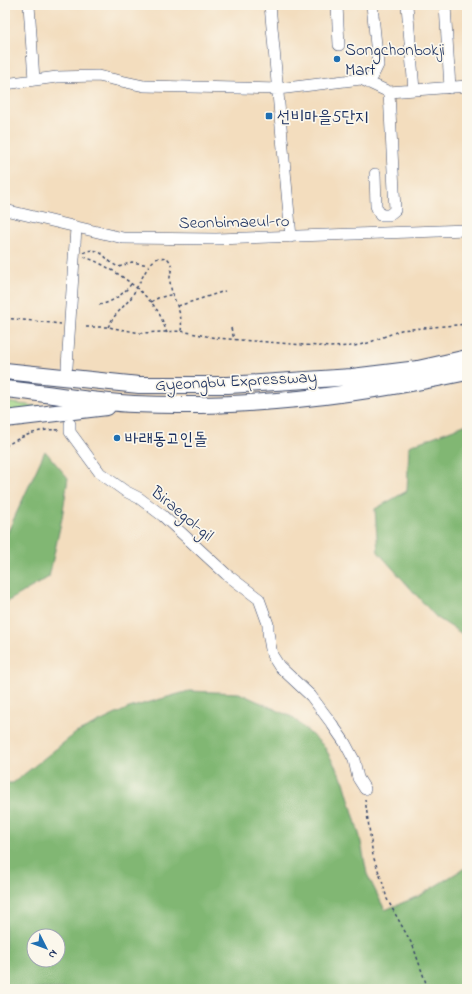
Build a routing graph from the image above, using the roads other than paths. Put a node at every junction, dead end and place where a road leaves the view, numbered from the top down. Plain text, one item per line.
1 (29, 5) edge
2 (270, 5) edge
3 (337, 5) edge
4 (372, 5) edge
5 (407, 5) edge
6 (445, 5) edge
7 (339, 45) dead end
8 (34, 80) junction
9 (369, 83) junction
10 (5, 84) edge
11 (467, 86) edge
12 (450, 88) junction
13 (278, 89) junction
14 (414, 90) junction
15 (388, 92) junction
16 (375, 174) dead end
17 (5, 210) edge
18 (76, 228) junction
19 (467, 230) edge
20 (291, 237) junction
21 (467, 358) edge
22 (5, 360) edge
23 (67, 367) dead end
24 (5, 371) edge
25 (467, 372) edge
26 (139, 385) junction
27 (5, 389) edge
28 (134, 404) junction
29 (5, 419) edge
30 (70, 428) road end
31 (365, 789) road end

1 - 8 street
2 - 13 street
3 - 7 street
4 - 9 street
5 - 14 street
6 - 12 street
8 - 10 street
8 - 13 street
9 - 13 street
9 - 15 street
11 - 12 street
12 - 14 street
13 - 20 street
14 - 15 street
15 - 16 street
17 - 18 street, Seonbimaeul-ro
18 - 20 street, Seonbimaeul-ro
18 - 23 street
19 - 20 street, Seonbimaeul-ro
21 - 26 highway, Gyeongbu Expressway
22 - 26 highway
24 - 26 highway, Gyeongbu Expressway
25 - 28 highway, Gyeongbu Expressway
27 - 28 highway, Gyeongbu Expressway
28 - 29 highway
30 - 31 street, Biraegol-gil

